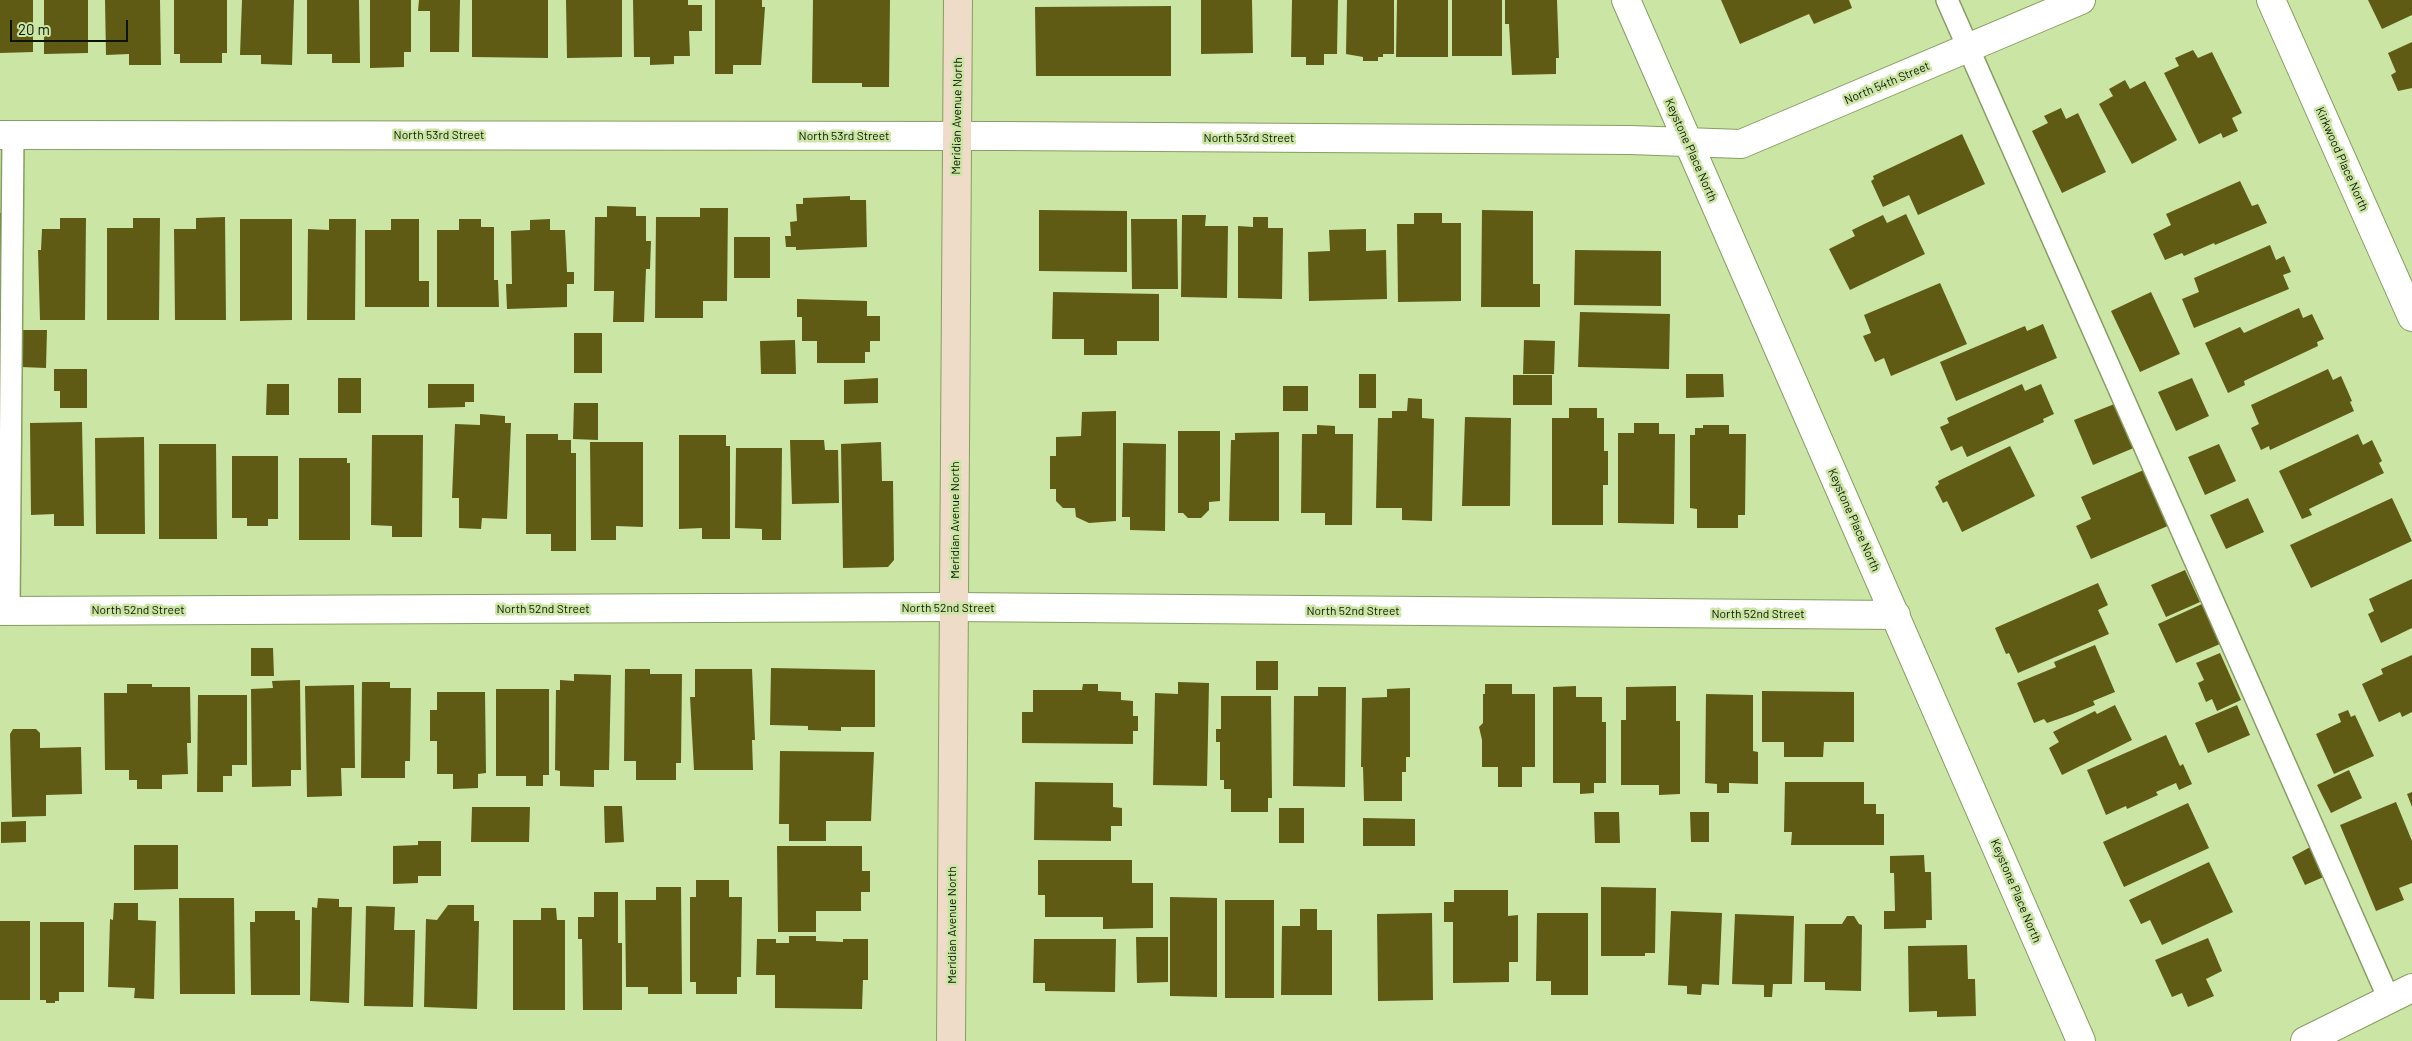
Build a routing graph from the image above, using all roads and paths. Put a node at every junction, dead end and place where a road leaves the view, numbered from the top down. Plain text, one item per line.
1 (958, 0) edge
2 (1626, 0) edge
3 (1947, 0) edge
4 (2081, 0) edge
5 (2271, 0) edge
6 (1969, 49) junction
7 (6, 135) edge
8 (956, 136) junction
9 (1687, 142) junction
10 (2412, 318) edge
11 (954, 607) junction
12 (4, 611) edge
13 (1896, 615) junction
14 (2400, 993) edge
15 (951, 1041) edge
16 (2081, 1041) edge
17 (2305, 1041) edge

1 - 8 street, Meridian Avenue North
2 - 9 street, Keystone Place North
3 - 6 lane
4 - 6 street, North 54th Street
5 - 10 street, Kirkwood Place North
6 - 9 street, North 54th Street
6 - 14 lane
7 - 8 street, North 53rd Street
7 - 12 lane
8 - 9 street, North 53rd Street
8 - 11 street, Meridian Avenue North
9 - 13 street, Keystone Place North
11 - 12 street, North 52nd Street
11 - 13 street, North 52nd Street
11 - 15 street, Meridian Avenue North
13 - 16 street, Keystone Place North
14 - 17 street

